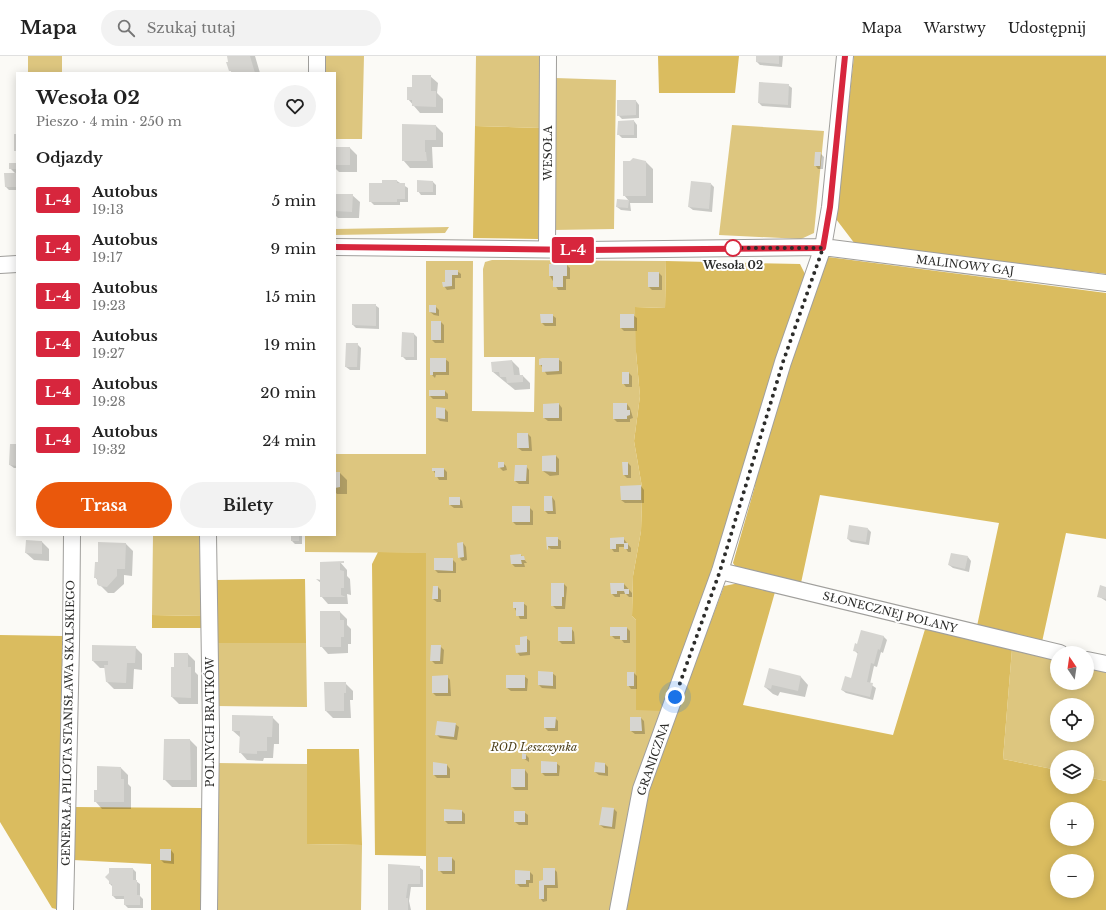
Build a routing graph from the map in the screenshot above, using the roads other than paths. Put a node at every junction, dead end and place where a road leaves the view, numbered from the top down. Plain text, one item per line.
1 (317, 56) edge
2 (548, 56) edge
3 (845, 56) edge
4 (316, 72) edge
5 (336, 247) edge
6 (823, 248) junction
7 (548, 249) junction
8 (16, 264) edge
9 (0, 265) edge
10 (1106, 283) edge
11 (72, 536) edge
12 (208, 536) edge
13 (720, 571) junction
14 (1050, 651) edge
15 (1094, 661) edge
16 (1106, 664) edge
17 (64, 910) edge
18 (209, 910) edge
19 (618, 910) edge

1 - 4 street
2 - 7 street, WESOŁA
3 - 6 street, GRANICZNA
5 - 7 street, MALINOWY GAJ
6 - 7 street, MALINOWY GAJ
6 - 10 street, MALINOWY GAJ
6 - 13 street, GRANICZNA
8 - 9 street
11 - 17 street, GENERAŁA PILOTA STANISŁAWA SKALSKIEGO
12 - 18 street, POLNYCH BRATKÓW
13 - 14 street, SŁONECZNEJ POLANY
13 - 19 street, GRANICZNA
15 - 16 street

